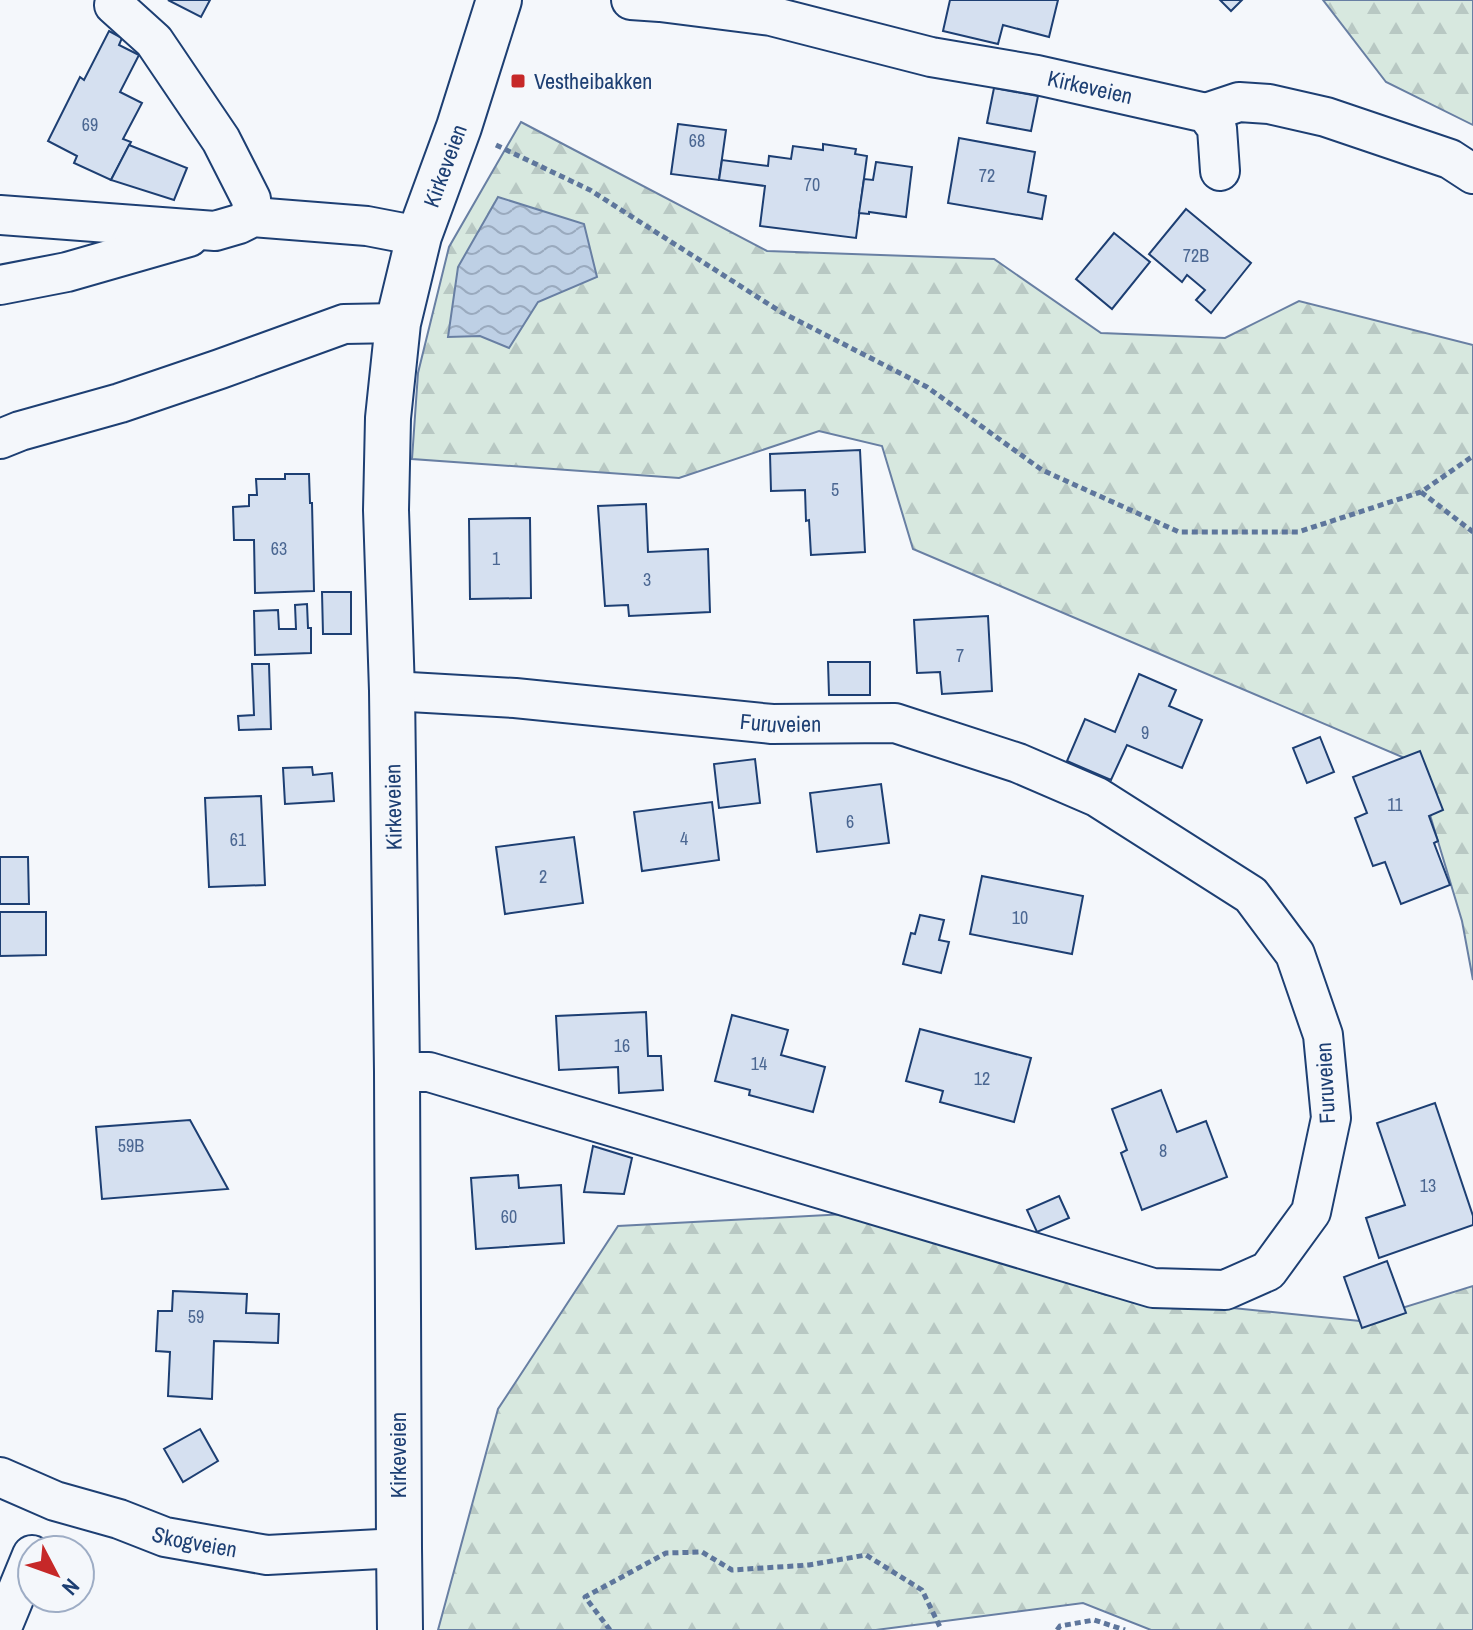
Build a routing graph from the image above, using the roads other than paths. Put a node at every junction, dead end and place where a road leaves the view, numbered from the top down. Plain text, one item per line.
1 (499, 0) edge
2 (631, 0) edge
3 (114, 5) dead end
4 (1206, 113) junction
5 (1220, 171) dead end
6 (1473, 174) edge
7 (0, 215) edge
8 (253, 217) junction
9 (215, 231) junction
10 (419, 236) junction
11 (0, 285) edge
12 (398, 323) junction
13 (0, 439) edge
14 (392, 691) junction
15 (397, 1072) junction
16 (0, 1477) edge
17 (55, 1501) junction
18 (41, 1534) edge
19 (399, 1548) junction
20 (16, 1593) edge
21 (1, 1630) edge
22 (400, 1630) edge

1 - 10 main road, Kirkeveien
2 - 4 street, Kirkeveien
3 - 8 street
4 - 5 street
4 - 6 street
7 - 9 street
8 - 9 street
8 - 10 street
9 - 11 street
10 - 12 main road, Kirkeveien
12 - 13 street
12 - 14 main road, Kirkeveien
14 - 15 main road, Kirkeveien
14 - 15 street, Furuveien
15 - 19 main road, Kirkeveien
16 - 17 street, Skogveien
17 - 18 street
17 - 19 street, Skogveien
19 - 22 main road, Kirkeveien
20 - 21 street

